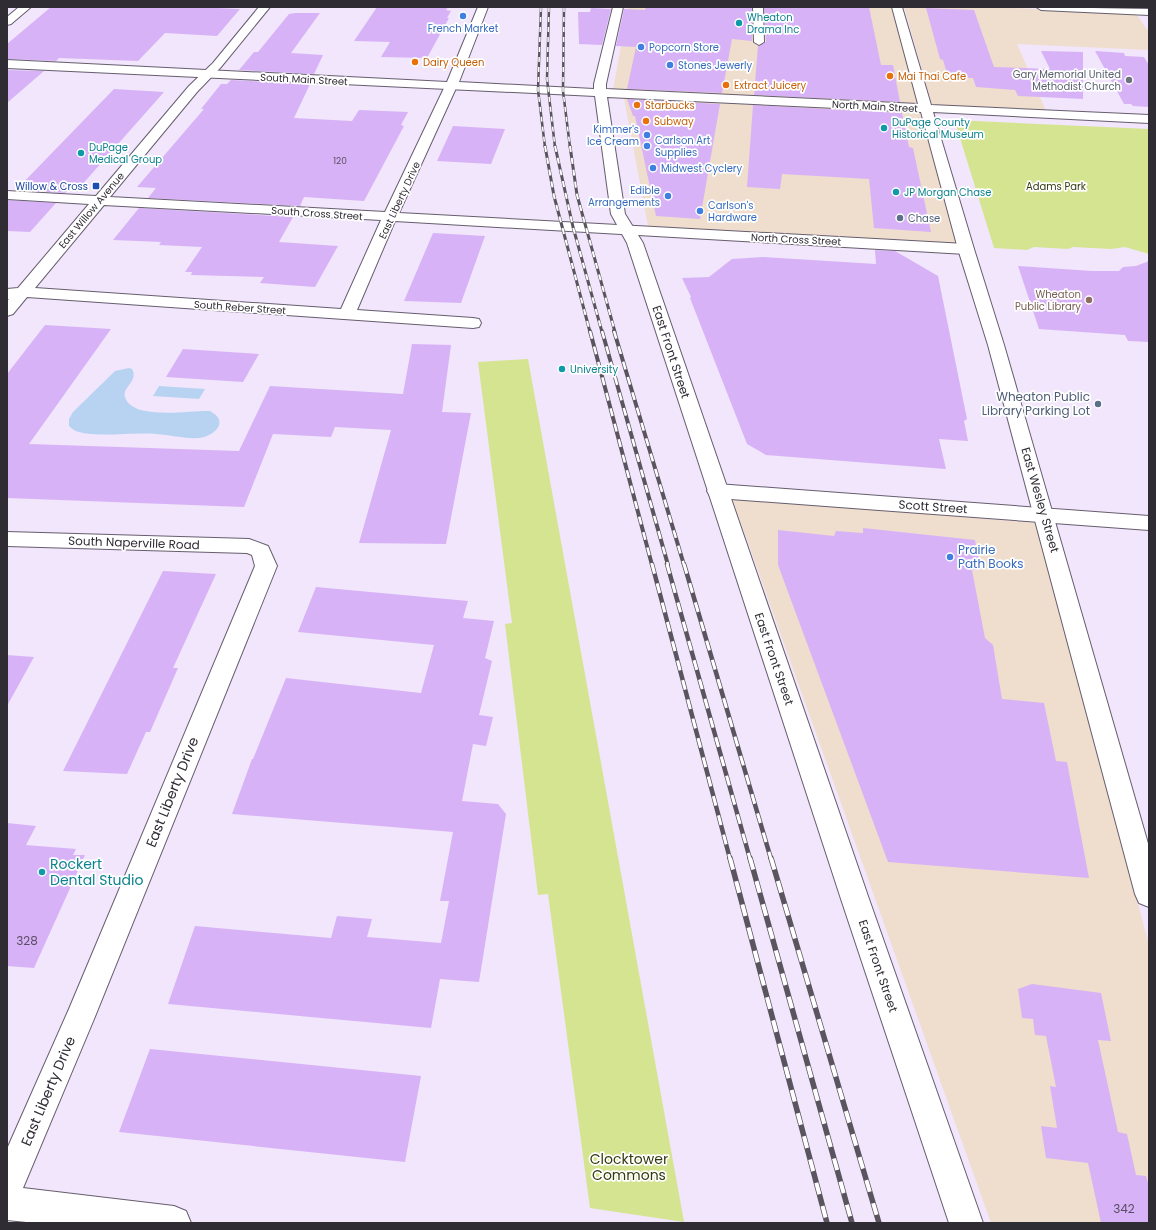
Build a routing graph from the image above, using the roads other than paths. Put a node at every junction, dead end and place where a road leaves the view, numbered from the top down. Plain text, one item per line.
1 (26, 7) edge
2 (265, 7) edge
3 (484, 7) edge
4 (618, 7) edge
5 (758, 7) edge
6 (897, 7) edge
7 (1041, 7) edge
8 (1059, 7) edge
9 (1145, 12) edge
10 (7, 22) edge
11 (1149, 23) edge
12 (759, 42) dead end
13 (7, 64) edge
14 (208, 74) junction
15 (451, 86) junction
16 (600, 93) junction
17 (925, 108) junction
18 (1149, 119) edge
19 (7, 195) edge
20 (100, 199) junction
21 (390, 217) junction
22 (626, 230) junction
23 (966, 249) junction
24 (15, 293) edge
25 (7, 311) edge
26 (347, 314) junction
27 (473, 323) dead end
28 (717, 491) junction
29 (1044, 515) junction
30 (1149, 524) edge
31 (7, 539) edge
32 (261, 551) joint
33 (1149, 894) edge
34 (7, 1187) edge
35 (7, 1203) edge
36 (174, 1223) edge
37 (966, 1223) edge

1 - 10 street
2 - 14 street, East Willow Avenue
3 - 15 street, East Liberty Drive
4 - 16 street, East Front Street
5 - 12 street
6 - 17 street, East Wesley Street
7 - 8 street
8 - 9 street
9 - 11 street
13 - 14 street, South Main Street
14 - 15 street, South Main Street
14 - 20 street, East Willow Avenue
15 - 16 street, South Main Street
15 - 21 street, East Liberty Drive
16 - 17 street, North Main Street
16 - 22 street, East Front Street
17 - 18 street, North Main Street
17 - 23 street, East Wesley Street
19 - 20 street, South Cross Street
20 - 21 street, South Cross Street
20 - 24 street, East Willow Avenue
21 - 22 street, South Cross Street
21 - 26 street, East Liberty Drive
22 - 23 street, North Cross Street
22 - 28 street, East Front Street
23 - 29 street, East Wesley Street
24 - 25 street, East Willow Avenue
24 - 26 street, South Reber Street
26 - 27 street, South Reber Street
28 - 29 street, Scott Street
28 - 37 street, East Front Street
29 - 30 street, Scott Street
29 - 33 street, East Wesley Street
31 - 32 street, South Naperville Road
32 - 34 street, East Liberty Drive
35 - 36 street

